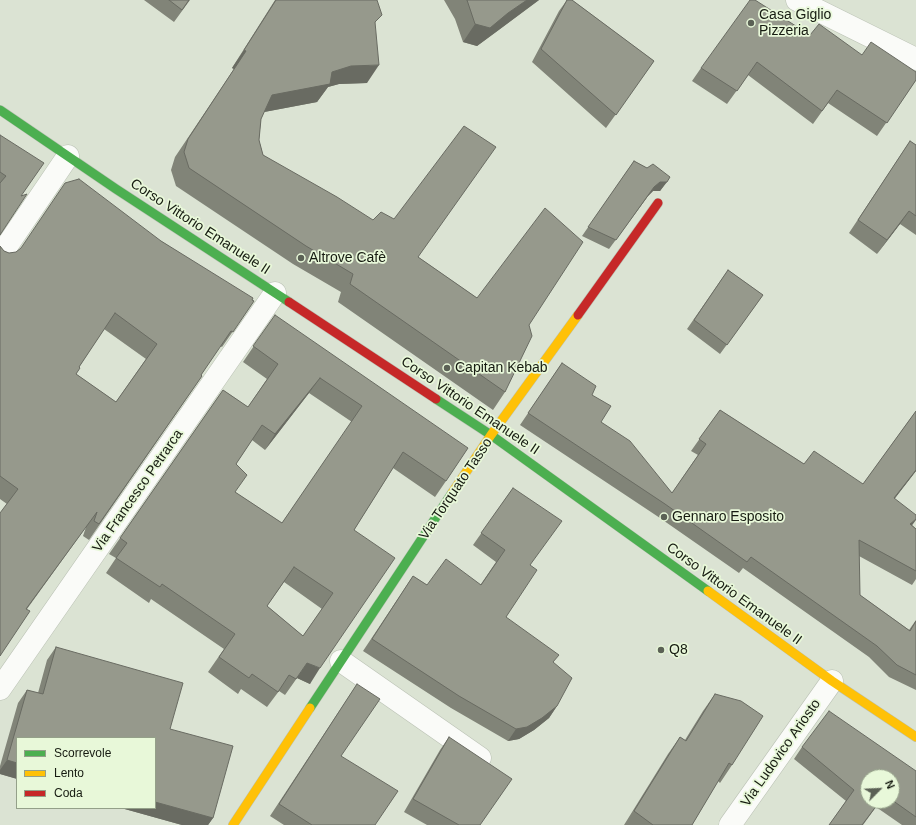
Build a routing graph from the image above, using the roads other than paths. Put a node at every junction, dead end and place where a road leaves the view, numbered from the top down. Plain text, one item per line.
1 (797, 0) edge
2 (916, 59) edge
3 (0, 110) edge
4 (68, 156) junction
5 (658, 203) dead end
6 (0, 256) edge
7 (275, 293) junction
8 (491, 435) junction
9 (341, 661) junction
10 (832, 681) junction
11 (0, 689) edge
12 (916, 737) edge
13 (493, 767) edge
14 (233, 825) edge
15 (730, 825) edge

1 - 2 street
3 - 4 main road, Corso Vittorio Emanuele II
4 - 6 street
4 - 7 main road, Corso Vittorio Emanuele II
5 - 8 main road, Via Torquato Tasso
7 - 8 main road, Corso Vittorio Emanuele II
7 - 11 street, Via Francesco Petrarca
8 - 9 main road, Via Torquato Tasso
8 - 10 main road, Corso Vittorio Emanuele II
9 - 13 street
9 - 14 main road, Via Torquato Tasso
10 - 12 main road, Corso Vittorio Emanuele II
10 - 15 street, Via Ludovico Ariosto

